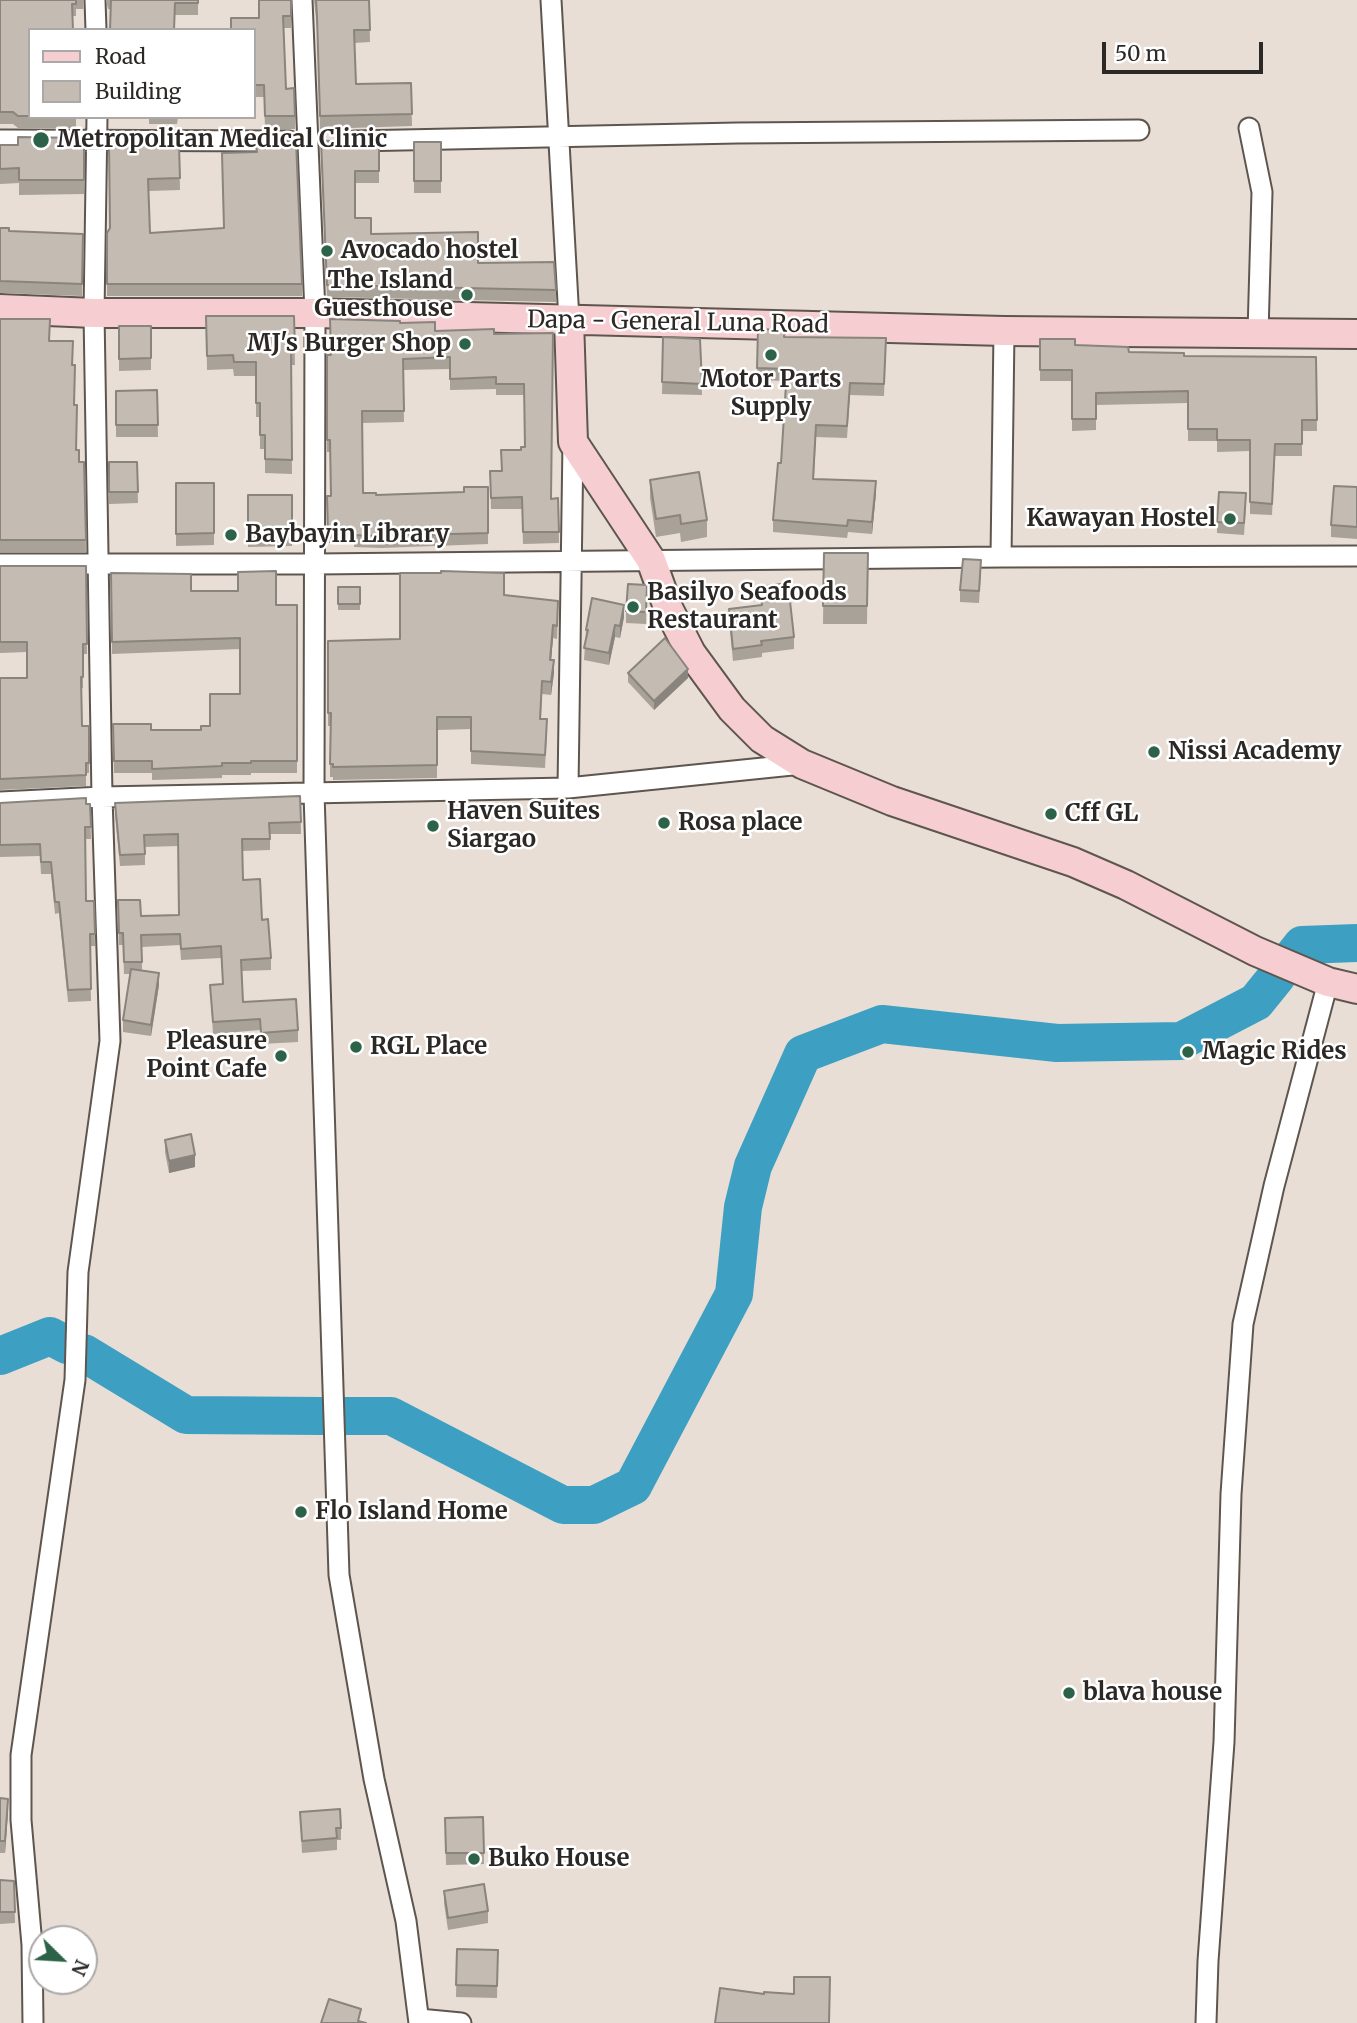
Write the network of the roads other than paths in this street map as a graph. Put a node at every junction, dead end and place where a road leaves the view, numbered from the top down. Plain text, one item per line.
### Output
1 (96, 0) edge
2 (302, 0) edge
3 (551, 0) edge
4 (96, 28) edge
5 (97, 119) edge
6 (1249, 128) dead end
7 (1139, 130) dead end
8 (560, 137) junction
9 (0, 140) edge
10 (97, 141) junction
11 (323, 141) junction
12 (0, 309) edge
13 (94, 313) junction
14 (315, 313) junction
15 (569, 320) junction
16 (1004, 331) junction
17 (1258, 333) junction
18 (1357, 334) edge
19 (573, 442) junction
20 (1357, 556) edge
21 (1001, 557) junction
22 (651, 560) junction
23 (572, 562) junction
24 (0, 564) edge
25 (316, 564) junction
26 (98, 565) junction
27 (802, 764) junction
28 (568, 788) junction
29 (314, 793) junction
30 (102, 797) junction
31 (0, 802) edge
32 (1328, 982) junction
33 (1357, 989) edge
34 (419, 2021) edge
35 (33, 2023) edge
36 (461, 2023) edge
37 (1206, 2023) edge

1 - 4 street
2 - 11 street
3 - 8 street
5 - 10 street
6 - 17 street
7 - 8 street
8 - 11 street
8 - 15 street
9 - 10 street
10 - 11 street
10 - 13 street
11 - 14 street
12 - 13 main road, Dapa - General Luna Road
13 - 14 main road, Dapa - General Luna Road
13 - 26 street
14 - 15 main road, Dapa - General Luna Road
14 - 25 street
15 - 16 main road, Dapa - General Luna Road
15 - 19 main road
16 - 17 main road, Dapa - General Luna Road
16 - 21 street
17 - 18 main road, Dapa - General Luna Road
19 - 22 main road
19 - 23 street
20 - 21 street
21 - 22 street
22 - 23 street
22 - 27 main road
23 - 25 street
23 - 28 street
24 - 26 street
25 - 26 street
25 - 29 street
26 - 30 street
27 - 28 street
27 - 32 main road
28 - 29 street
29 - 30 street
29 - 34 street
30 - 31 street
30 - 35 street
32 - 33 main road
32 - 37 street
34 - 36 street

